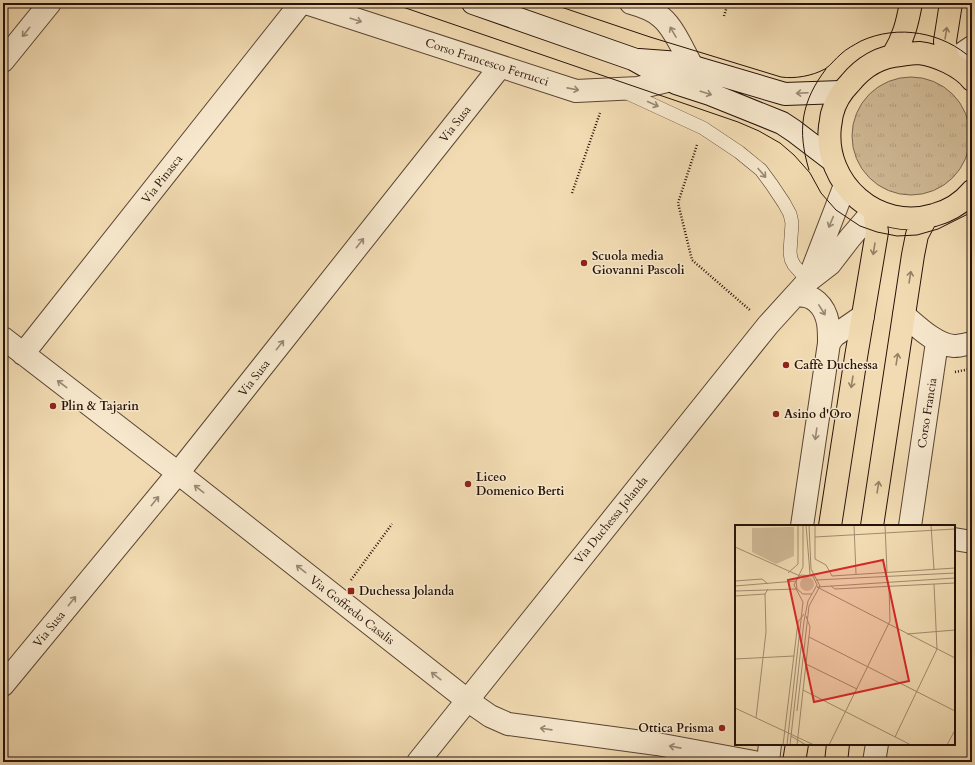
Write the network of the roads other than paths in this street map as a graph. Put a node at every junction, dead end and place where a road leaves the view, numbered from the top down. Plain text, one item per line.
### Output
1 (50, 3) edge
2 (301, 3) edge
3 (306, 3) edge
4 (474, 3) edge
5 (631, 3) edge
6 (911, 3) edge
7 (951, 3) edge
8 (972, 47) edge
9 (893, 55) junction
10 (633, 60) junction
11 (3, 62) edge
12 (950, 62) junction
13 (500, 66) junction
14 (692, 66) junction
15 (671, 80) junction
16 (972, 80) edge
17 (613, 89) junction
18 (841, 92) junction
19 (832, 160) junction
20 (845, 185) junction
21 (972, 191) edge
22 (874, 210) junction
23 (926, 218) junction
24 (801, 288) junction
25 (904, 315) junction
26 (863, 316) junction
27 (3, 338) edge
28 (937, 342) junction
29 (972, 342) edge
30 (829, 343) junction
31 (23, 354) junction
32 (178, 473) junction
33 (802, 525) edge
34 (830, 525) edge
35 (872, 525) edge
36 (910, 525) edge
37 (955, 539) edge
38 (972, 542) edge
39 (3, 685) edge
40 (467, 700) junction
41 (770, 745) edge
42 (797, 745) edge
43 (838, 745) edge
44 (877, 745) edge
45 (418, 762) edge
46 (754, 762) edge
47 (768, 762) edge
48 (794, 762) edge
49 (836, 762) edge
50 (874, 762) edge

1 -> 11 street
2 - 31 street, Via Pinasca
3 -> 13 street, Corso Francesco Ferrucci
4 - 10 street
14 -> 5 street
6 - 9 main road
12 -> 7 main road
8 - 12 street
9 - 12 main road
9 - 18 main road
10 - 14 street
10 - 15 street
12 - 16 main road
13 -> 17 street, Corso Francesco Ferrucci
32 -> 13 street, Via Susa
18 -> 14 street
15 - 17 street, Corso Francesco Ferrucci
15 -> 19 street
17 -> 24 lane
18 - 19 main road
19 - 20 main road
20 - 22 main road
20 -> 24 street, Via Duchessa Jolanda
21 - 23 main road
22 - 23 main road
22 - 24 street, Via Duchessa Jolanda
22 -> 26 main road
25 -> 23 main road
24 -> 30 street
24 - 40 street, Via Duchessa Jolanda
25 - 28 street
35 -> 25 main road
26 - 30 street
26 -> 34 main road
27 - 31 street, Via Goffredo Casalis
28 - 29 street
28 - 36 street, Corso Francia
30 -> 33 street
32 -> 31 street, Via Goffredo Casalis
39 -> 32 street, Via Susa
40 -> 32 street, Via Goffredo Casalis
37 - 38 street
40 - 45 street, Via Duchessa Jolanda
46 -> 40 street, Via Goffredo Casalis
41 - 47 street
42 - 48 main road
43 - 49 main road
44 - 50 street

